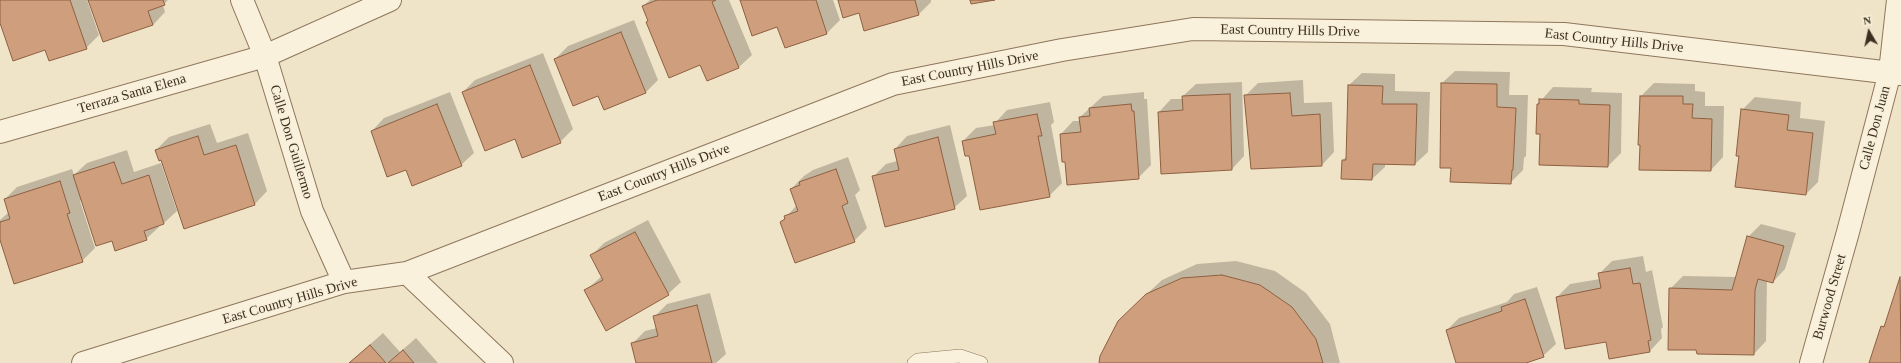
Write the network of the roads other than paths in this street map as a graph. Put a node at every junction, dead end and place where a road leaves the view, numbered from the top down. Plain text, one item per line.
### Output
1 (242, 0) edge
2 (390, 0) edge
3 (1898, 0) edge
4 (265, 56) junction
5 (1896, 73) edge
6 (0, 132) edge
7 (1848, 232) joint
8 (407, 273) junction
9 (344, 282) junction
10 (82, 363) edge
11 (502, 363) edge
12 (914, 363) edge
13 (981, 363) edge
14 (1811, 363) edge

1 - 4 street, Calle Don Guillermo
2 - 4 street, Terraza Santa Elena
3 - 5 street, Calle Don Juan
4 - 6 street, Terraza Santa Elena
4 - 9 street, Calle Don Guillermo
5 - 7 street, Calle Don Juan
5 - 8 street, East Country Hills Drive
7 - 14 street, Burwood Street
8 - 9 street, East Country Hills Drive
8 - 11 street
9 - 10 street, East Country Hills Drive
12 - 13 lane

